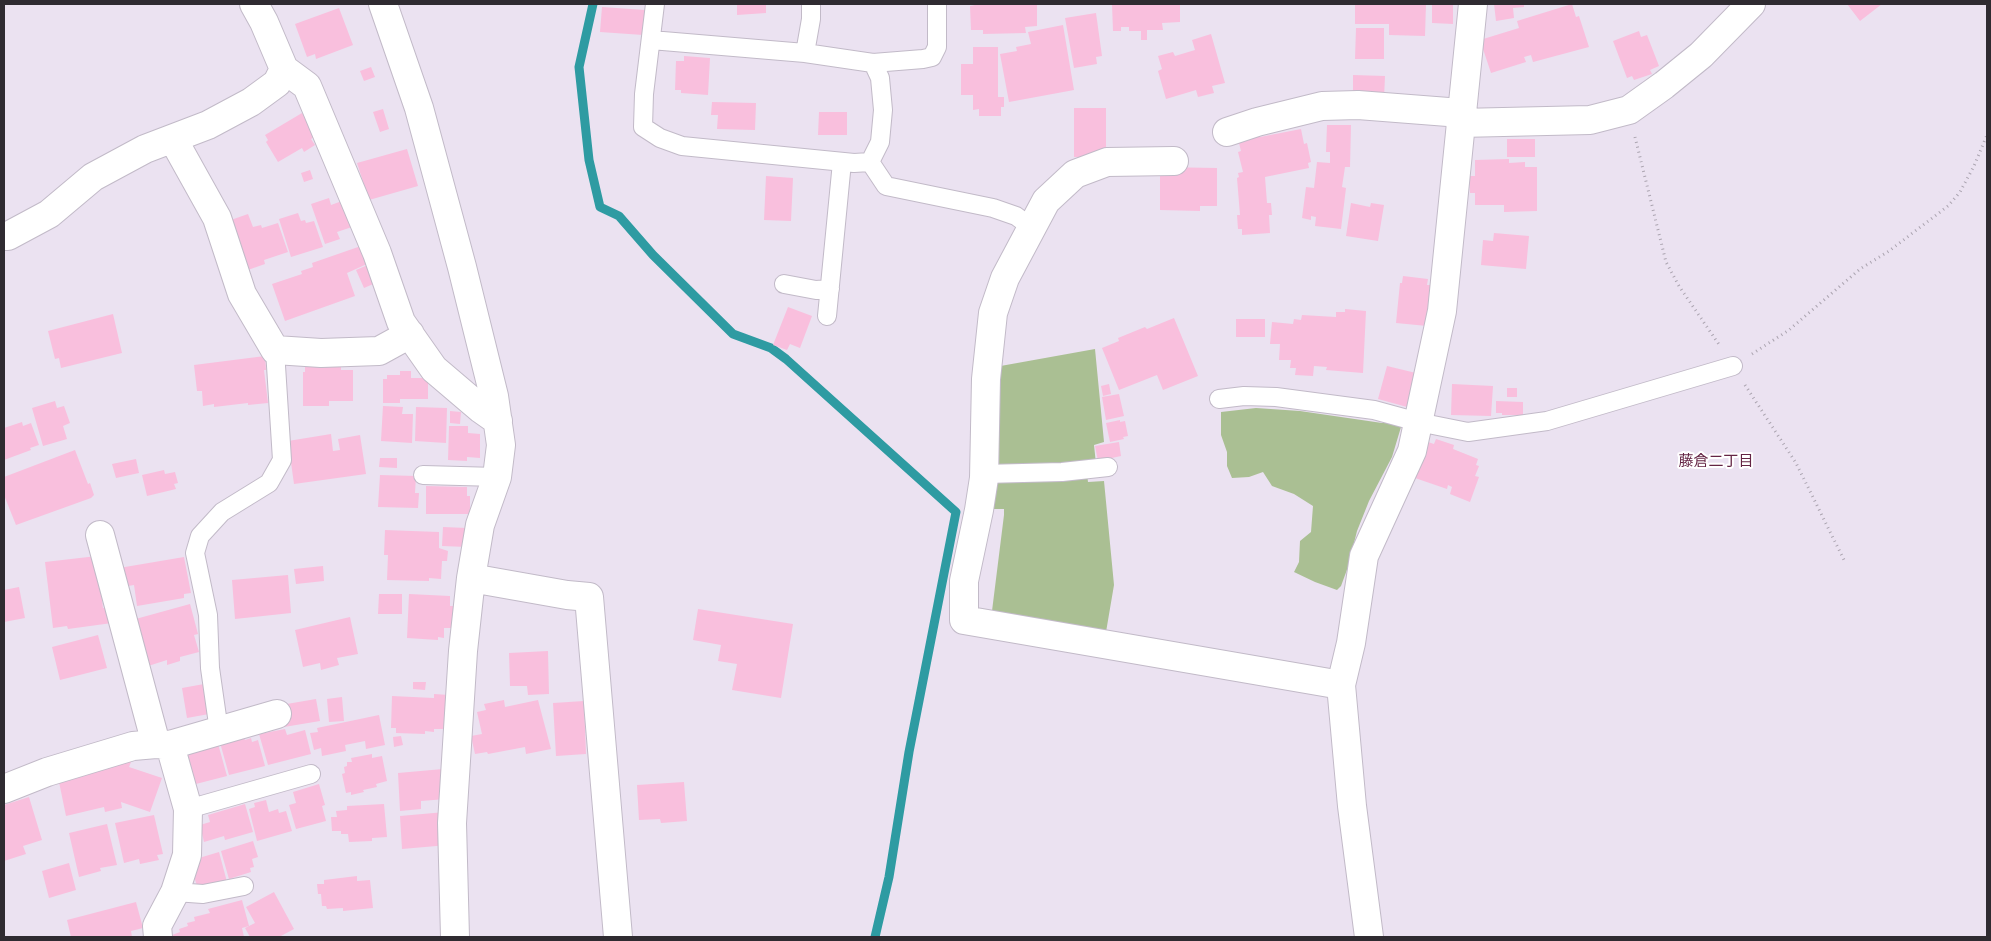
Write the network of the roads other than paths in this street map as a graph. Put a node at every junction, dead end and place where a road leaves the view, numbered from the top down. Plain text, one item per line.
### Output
1 (254, 4) edge
2 (383, 4) edge
3 (655, 4) edge
4 (811, 4) edge
5 (937, 4) edge
6 (1473, 4) edge
7 (1750, 4) edge
8 (651, 40) junction
9 (805, 54) junction
10 (873, 63) junction
11 (284, 69) junction
12 (1461, 118) junction
13 (1227, 132) dead end
14 (173, 139) junction
15 (1174, 161) dead end
16 (842, 162) junction
17 (870, 162) junction
18 (1031, 227) junction
19 (4, 236) edge
20 (784, 284) dead end
21 (830, 289) junction
22 (827, 316) dead end
23 (410, 334) junction
24 (275, 350) junction
25 (1733, 366) road end
26 (1219, 398) dead end
27 (498, 421) junction
28 (1418, 422) junction
29 (1108, 467) dead end
30 (984, 474) junction
31 (423, 475) dead end
32 (496, 477) junction
33 (100, 535) dead end
34 (471, 578) junction
35 (1341, 685) junction
36 (277, 714) dead end
37 (219, 731) junction
38 (163, 744) junction
39 (311, 774) dead end
40 (4, 788) edge
41 (188, 809) junction
42 (244, 886) dead end
43 (175, 892) junction
44 (158, 937) edge
45 (455, 937) edge
46 (618, 937) edge
47 (1370, 937) edge

1 - 11 street
2 - 27 street
3 - 8 lane
4 - 9 lane
5 - 10 lane
6 - 12 street
7 - 12 street
8 - 9 lane
8 - 16 lane
9 - 10 lane
10 - 17 lane
11 - 14 street
11 - 23 street
12 - 13 street
12 - 28 street
14 - 19 street
14 - 24 street
15 - 18 street
16 - 17 lane
16 - 21 lane
17 - 18 lane
18 - 30 street
20 - 21 lane
21 - 22 lane
23 - 24 street
23 - 27 street
24 - 37 lane
25 - 28 lane
26 - 28 lane
27 - 32 street
28 - 35 street
29 - 30 lane
30 - 35 street
31 - 32 lane
32 - 34 street
33 - 38 street
34 - 45 street
34 - 46 street
35 - 47 street
36 - 37 street
37 - 38 street
38 - 40 street
38 - 41 street
39 - 41 lane
41 - 43 street
42 - 43 lane
43 - 44 street

